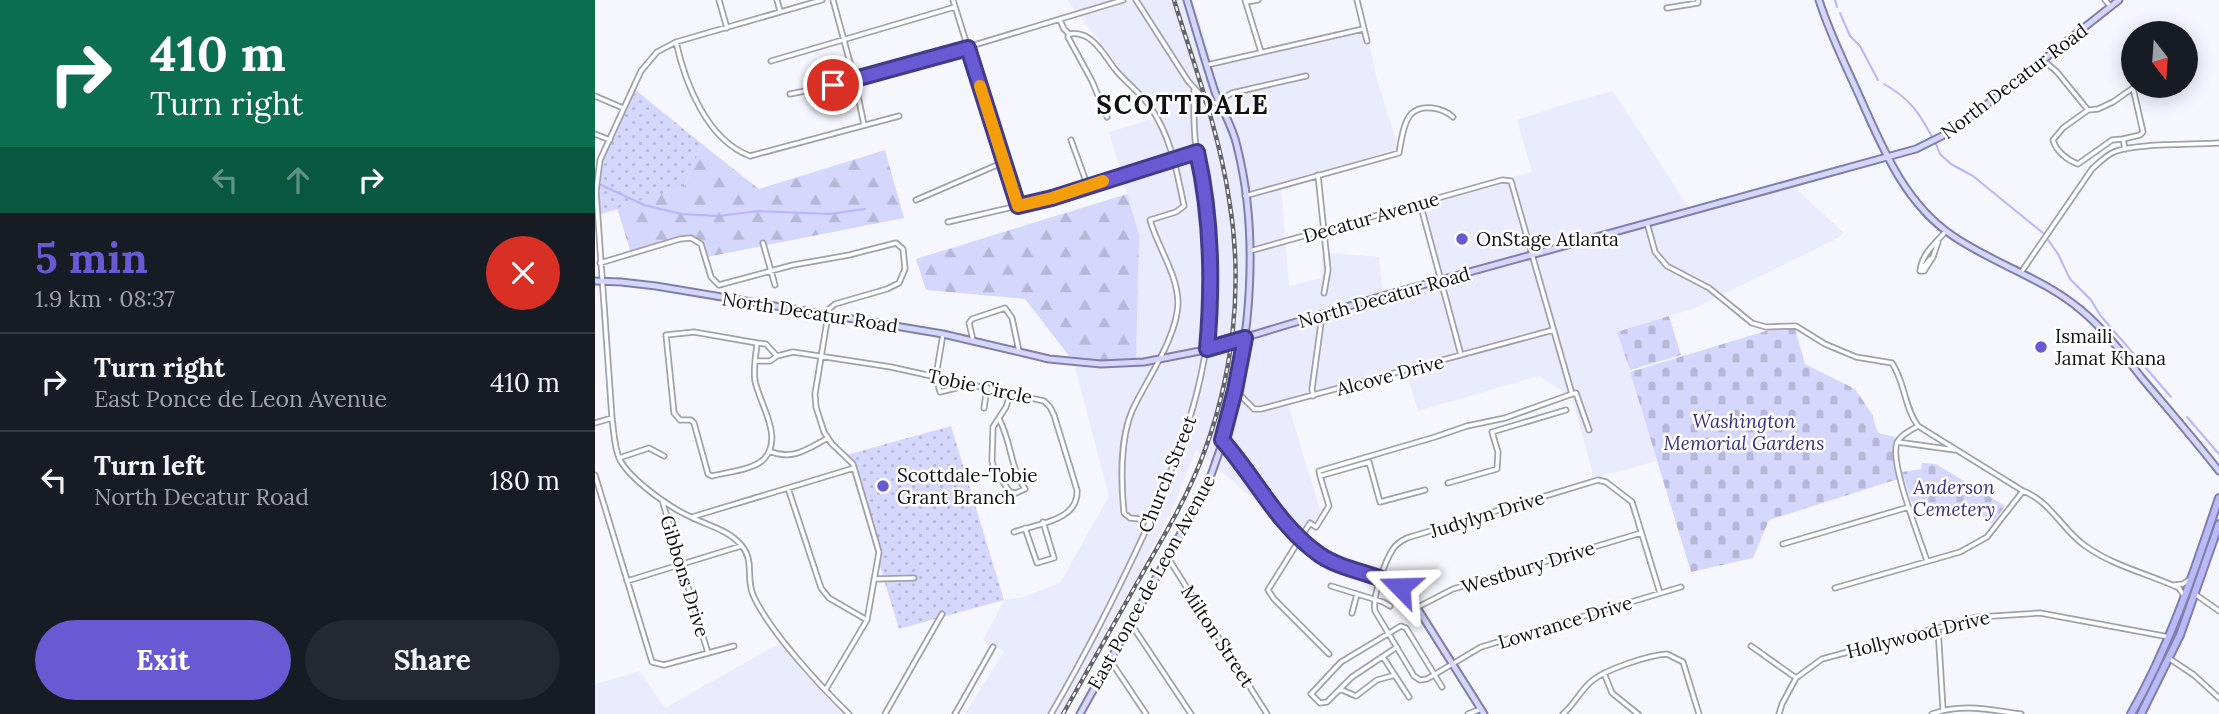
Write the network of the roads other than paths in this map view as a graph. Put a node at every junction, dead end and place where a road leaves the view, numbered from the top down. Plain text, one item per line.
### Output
1 (719, 0) edge
2 (777, 0) edge
3 (822, 0) edge
4 (833, 0) edge
5 (953, 0) edge
6 (1123, 0) edge
7 (1136, 0) edge
8 (1187, 0) edge
9 (1258, 0) edge
10 (1357, 0) edge
11 (1697, 0) edge
12 (1819, 0) edge
13 (2105, 0) edge
14 (2119, 0) edge
15 (1245, 1) edge
16 (955, 7) junction
17 (2111, 7) junction
18 (1667, 8) dead end
19 (780, 12) junction
20 (1061, 20) junction
21 (727, 28) junction
22 (1363, 29) junction
23 (1069, 34) junction
24 (842, 41) junction
25 (1367, 41) dead end
26 (676, 42) junction
27 (968, 48) junction
28 (1261, 52) junction
29 (2043, 60) junction
30 (771, 61) dead end
31 (1207, 65) junction
32 (1306, 76) dead end
33 (855, 81) junction
34 (1194, 89) junction
35 (790, 94) dead end
36 (595, 96) edge
37 (1219, 101) junction
38 (623, 108) junction
39 (2088, 110) junction
40 (899, 116) dead end
41 (1107, 117) dead end
42 (1453, 117) dead end
43 (864, 125) junction
44 (595, 134) edge
45 (2123, 139) junction
46 (610, 140) junction
47 (1071, 140) dead end
48 (2219, 143) edge
49 (2125, 149) junction
50 (1197, 152) junction
51 (1887, 157) junction
52 (1175, 159) junction
53 (1004, 162) junction
54 (1318, 175) junction
55 (1087, 185) junction
56 (595, 191) edge
57 (1245, 196) junction
58 (916, 200) dead end
59 (1420, 203) junction
60 (1018, 206) junction
61 (948, 222) dead end
62 (1647, 223) junction
63 (1325, 230) junction
64 (1947, 231) junction
65 (1938, 241) junction
66 (763, 243) dead end
67 (1250, 251) junction
68 (1533, 254) junction
69 (600, 263) junction
70 (771, 271) junction
71 (2022, 271) junction
72 (1441, 279) junction
73 (598, 281) edge
74 (775, 285) dead end
75 (1324, 293) dead end
76 (827, 315) junction
77 (1321, 323) dead end
78 (1553, 330) junction
79 (943, 334) junction
80 (1245, 338) junction
81 (973, 341) junction
82 (757, 343) junction
83 (1207, 349) junction
84 (1019, 353) junction
85 (821, 355) junction
86 (1461, 355) junction
87 (777, 356) junction
88 (755, 361) junction
89 (1157, 361) junction
90 (936, 376) junction
91 (962, 382) junction
92 (987, 387) junction
93 (1235, 390) junction
94 (1011, 392) junction
95 (1572, 394) junction
96 (1313, 396) junction
97 (984, 408) dead end
98 (1566, 410) dead end
99 (613, 418) junction
100 (999, 419) junction
101 (1487, 422) junction
102 (595, 423) edge
103 (1919, 426) junction
104 (1589, 430) dead end
105 (1492, 432) junction
106 (828, 438) junction
107 (1222, 440) junction
108 (1897, 442) junction
109 (1957, 450) junction
110 (769, 451) junction
111 (664, 456) dead end
112 (619, 458) junction
113 (1368, 460) junction
114 (854, 468) junction
115 (2219, 471) edge
116 (595, 475) edge
117 (1448, 483) dead end
118 (788, 488) junction
119 (1425, 490) dead end
120 (2023, 491) junction
121 (661, 498) junction
122 (2219, 498) edge
123 (1909, 507) junction
124 (690, 517) junction
125 (1150, 520) junction
126 (1043, 522) junction
127 (2219, 524) edge
128 (1025, 528) junction
129 (1014, 532) dead end
130 (1641, 533) junction
131 (1300, 539) junction
132 (1783, 544) dead end
133 (741, 546) junction
134 (1168, 558) junction
135 (1927, 562) junction
136 (681, 564) junction
137 (2193, 575) junction
138 (913, 578) dead end
139 (1381, 578) junction
140 (874, 579) junction
141 (627, 581) junction
142 (2172, 585) junction
143 (1331, 586) dead end
144 (1681, 587) dead end
145 (1835, 588) dead end
146 (1660, 593) junction
147 (1357, 594) junction
148 (2195, 594) junction
149 (1374, 599) junction
150 (2184, 602) junction
151 (1390, 606) dead end
152 (1418, 607) junction
153 (2219, 611) edge
154 (1352, 613) dead end
155 (942, 614) dead end
156 (867, 620) junction
157 (1131, 624) junction
158 (1938, 628) junction
159 (1388, 632) junction
160 (2169, 637) junction
161 (734, 646) dead end
162 (1751, 646) dead end
163 (993, 647) dead end
164 (1397, 648) junction
165 (708, 653) junction
166 (1329, 654) dead end
167 (1383, 657) junction
168 (2170, 659) junction
169 (1110, 660) junction
170 (1452, 663) junction
171 (1604, 673) junction
172 (1435, 674) junction
173 (1395, 675) junction
174 (1796, 678) junction
175 (1443, 687) dead end
176 (1340, 689) junction
177 (826, 690) junction
178 (1409, 697) dead end
179 (2219, 698) edge
180 (1943, 709) junction
181 (1483, 712) edge
182 (849, 714) edge
183 (885, 714) edge
184 (955, 714) edge
185 (1051, 714) edge
186 (1080, 714) edge
187 (1146, 714) edge
188 (1191, 714) edge
189 (1267, 714) edge
190 (1468, 714) edge
191 (1563, 714) edge
192 (1639, 714) edge
193 (1699, 714) edge
194 (1779, 714) edge
195 (1932, 714) edge
196 (2021, 714) edge
197 (2131, 714) edge
198 (2141, 714) edge

1 - 21 street
2 - 19 street
3 - 19 street
4 - 24 street
5 - 16 street
6 - 20 street
7 - 34 street
8 - 31 main road, East Ponce de Leon Avenue
9 - 15 street
10 - 22 street
11 - 18 street
12 - 51 main road
13 - 17 street
14 - 17 main road, North Decatur Road
15 - 28 street
16 - 24 street
16 - 27 street
17 - 29 main road, North Decatur Road
19 - 21 street
20 - 23 street
20 - 27 street
21 - 26 street
22 - 25 street
22 - 28 street
23 - 41 street
23 - 52 street
24 - 30 street
24 - 33 street
26 - 38 street
26 - 43 street
27 - 33 street
27 - 53 street
28 - 31 street
29 - 39 street
29 - 51 main road, North Decatur Road
31 - 37 main road, East Ponce de Leon Avenue
32 - 37 street
33 - 35 street
33 - 43 street
34 - 37 street
34 - 50 street, Church Street
36 - 38 street
37 - 57 main road, East Ponce de Leon Avenue
38 - 46 street
39 - 45 street
39 - 45 street
40 - 43 street
42 - 54 street
44 - 46 street
45 - 49 street
46 - 56 street
47 - 55 street
48 - 49 street
49 - 71 street
50 - 52 street
50 - 83 street, Church Street
51 - 62 main road, North Decatur Road
51 - 64 main road
52 - 55 street
52 - 89 street
53 - 58 street
53 - 60 street
54 - 57 street
54 - 63 street
55 - 60 street
56 - 69 street
57 - 67 main road, East Ponce de Leon Avenue
59 - 63 street, Decatur Avenue
59 - 68 street, Decatur Avenue
59 - 72 street
60 - 61 street
62 - 68 main road, North Decatur Road
62 - 103 street
63 - 67 street, Decatur Avenue
63 - 75 street
64 - 65 street
64 - 71 main road
65 - 65 street
66 - 70 street
67 - 80 main road, East Ponce de Leon Avenue
68 - 72 main road, North Decatur Road
68 - 78 street
69 - 70 street
69 - 73 street
70 - 74 street
70 - 76 street
71 - 115 main road
72 - 80 main road, North Decatur Road
72 - 86 street
73 - 76 main road, North Decatur Road
73 - 99 street
76 - 79 main road, North Decatur Road
76 - 85 street
77 - 96 street
78 - 86 street, Alcove Drive
78 - 95 street
79 - 81 main road, North Decatur Road
79 - 90 street
80 - 83 main road, North Decatur Road
80 - 93 main road, East Ponce de Leon Avenue
81 - 84 main road, North Decatur Road
81 - 84 street
82 - 87 street
82 - 88 street
82 - 110 street
83 - 89 main road, North Decatur Road
83 - 125 street, Church Street
84 - 89 main road, North Decatur Road
85 - 87 street, Tobie Circle
85 - 90 street, Tobie Circle
85 - 106 street
86 - 96 street, Alcove Drive
87 - 88 street, Tobie Circle
88 - 110 street
89 - 125 street
90 - 91 street, Tobie Circle
90 - 91 street
91 - 92 street, Tobie Circle
92 - 94 street, Tobie Circle
92 - 97 street
93 - 96 street, Alcove Drive
93 - 107 main road, East Ponce de Leon Avenue
94 - 100 street
94 - 126 street, Tobie Circle
95 - 101 street
95 - 104 street
98 - 105 street
99 - 102 street
99 - 112 street
100 - 100 street
101 - 105 street
101 - 113 street
103 - 108 street
103 - 109 street
105 - 117 street
106 - 110 street
106 - 114 street
107 - 131 main road
107 - 134 main road, East Ponce de Leon Avenue
108 - 109 street
108 - 123 street
109 - 120 street
111 - 112 street
112 - 121 street
113 - 119 street
113 - 131 street
114 - 118 street
114 - 140 street
116 - 141 street
118 - 124 street
118 - 156 street
120 - 135 street
120 - 142 street
121 - 124 street
121 - 136 street, Gibbons Drive
122 - 137 highway
123 - 132 street
123 - 135 street
124 - 133 street
125 - 185 street, Church Street
126 - 128 street, Tobie Circle
126 - 128 street
127 - 148 highway
128 - 129 street, Tobie Circle
130 - 139 street, Judylyn Drive
130 - 146 street
130 - 152 street, Westbury Drive
131 - 139 main road
131 - 166 street
133 - 136 street
133 - 177 street
134 - 157 main road, East Ponce de Leon Avenue
134 - 189 street, Milton Street
135 - 145 street
136 - 141 street
136 - 165 street, Gibbons Drive
137 - 142 street
137 - 150 highway
138 - 140 street
139 - 149 street, Judylyn Drive
139 - 152 main road
140 - 156 street
141 - 165 street
142 - 150 street
143 - 147 street
144 - 146 street, Lowrance Drive
146 - 170 street, Lowrance Drive
147 - 149 street
147 - 154 street
148 - 153 street
148 - 168 highway
149 - 151 street
149 - 159 street
150 - 160 highway
152 - 170 main road
155 - 183 street
156 - 177 street
157 - 169 main road, East Ponce de Leon Avenue
157 - 188 street
158 - 160 street, Hollywood Drive
158 - 174 street, Hollywood Drive
158 - 180 street
159 - 164 street
159 - 172 street
159 - 176 street
160 - 197 highway
161 - 165 street
162 - 174 street
163 - 184 street
164 - 167 street
164 - 172 street
167 - 173 street
167 - 176 street
168 - 179 street
168 - 198 highway
169 - 186 main road, East Ponce de Leon Avenue
169 - 187 street
170 - 172 street, Lowrance Drive
170 - 181 main road
171 - 191 street
171 - 192 street
171 - 193 street
172 - 175 street
173 - 176 street
173 - 178 street
174 - 194 street, Hollywood Drive
177 - 182 street
180 - 195 street
180 - 196 street
181 - 190 street

